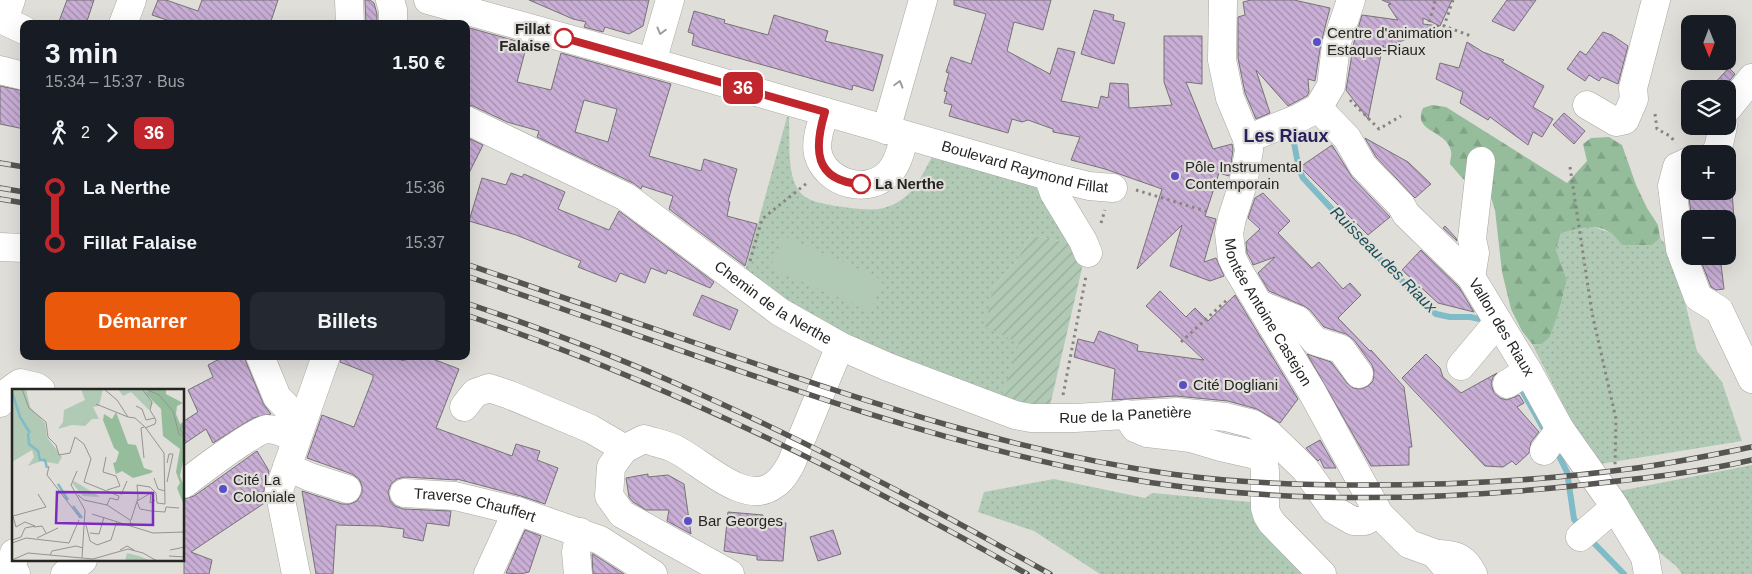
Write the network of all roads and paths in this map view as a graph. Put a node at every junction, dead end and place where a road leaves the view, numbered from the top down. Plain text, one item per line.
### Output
1 (11, 0) edge
2 (132, 0) edge
3 (349, 0) edge
4 (390, 0) edge
5 (670, 0) edge
6 (923, 0) edge
7 (1222, 0) edge
8 (1434, 0) edge
9 (1453, 0) edge
10 (1656, 0) edge
11 (435, 1) edge
12 (1362, 2) edge
13 (124, 20) edge
14 (350, 20) edge
15 (393, 20) edge
16 (1429, 22) dead end
17 (20, 28) edge
18 (1471, 36) dead end
19 (652, 62) junction
20 (0, 70) edge
21 (20, 75) edge
22 (1752, 78) edge
23 (1347, 97) dead end
24 (1736, 98) edge
25 (1587, 105) dead end
26 (1656, 107) dead end
27 (825, 112) junction
28 (1401, 116) dead end
29 (1299, 117) junction
30 (470, 122) edge
31 (895, 133) junction
32 (1247, 139) junction
33 (1681, 149) edge
34 (1681, 160) edge
35 (1480, 162) dead end
36 (1570, 167) dead end
37 (1048, 176) junction
38 (1113, 188) joint
39 (799, 190) dead end
40 (1232, 218) junction
41 (0, 246) edge
42 (20, 248) edge
43 (1088, 253) joint
44 (749, 263) dead end
45 (1471, 277) junction
46 (1229, 298) dead end
47 (1259, 304) junction
48 (1491, 330) junction
49 (1181, 342) dead end
50 (840, 346) junction
51 (262, 360) edge
52 (325, 360) edge
53 (1461, 366) dead end
54 (1360, 374) dead end
55 (1752, 379) edge
56 (40, 389) edge
57 (0, 403) edge
58 (464, 407) dead end
59 (1126, 414) junction
60 (1058, 418) junction
61 (299, 431) junction
62 (625, 448) junction
63 (287, 467) junction
64 (185, 483) edge
65 (348, 489) dead end
66 (404, 493) dead end
67 (1613, 504) junction
68 (517, 511) junction
69 (1379, 514) junction
70 (1588, 531) dead end
71 (580, 532) junction
72 (1434, 553) junction
73 (13, 562) edge
74 (80, 562) edge
75 (16, 574) edge
76 (65, 574) edge
77 (296, 574) edge
78 (488, 574) edge
79 (578, 574) edge
80 (653, 574) edge
81 (730, 574) edge
82 (1322, 574) edge
83 (1452, 574) edge
84 (1473, 574) edge
85 (1648, 574) edge

1 - 17 street
2 - 13 street
3 - 14 street
4 - 15 street
5 -> 19 street
31 -> 6 street
7 - 32 street, Montée Antoine Castejon
8 - 16 path
9 - 18 path
10 - 25 street
11 - 19 street, Boulevard Raymond Fillat
12 - 29 street
19 - 27 street, Boulevard Raymond Fillat
20 - 21 street
22 - 24 street
23 - 28 path
26 - 33 path
27 - 31 street, Boulevard Raymond Fillat
27 - 31 street
29 - 32 street
29 - 45 street, Vallon des Riaux
30 - 50 street, Chemin de la Nerthe
31 - 37 street, Boulevard Raymond Fillat
32 - 40 street, Montée Antoine Castejon
34 - 55 street
35 - 45 street
36 - 67 path
37 - 38 street, Boulevard Raymond Fillat
37 - 43 street
38 - 40 path, Boulevard Raymond Fillat
39 - 44 path
40 - 47 street, Montée Antoine Castejon
41 - 42 street
43 - 60 path
45 - 48 street, Vallon des Riaux
46 - 49 path
47 - 54 street
47 - 69 street, Montée Antoine Castejon
48 - 53 street
48 - 67 street, Vallon des Riaux
50 - 60 street, Rue de la Panetière
50 - 62 street, Chemin de la Nerthe
51 - 61 street
52 - 61 street
56 - 57 street
58 - 62 street
59 - 60 street, Rue de la Panetière
59 - 69 street, Rue de la Panetière
59 - 82 street
61 - 63 street
61 - 64 street
62 - 81 street
63 - 65 street
63 - 77 street
66 - 68 street, Traverse Chauffert
67 - 70 street
67 - 85 street, Vallon des Riaux
68 - 71 street, Traverse Chauffert
68 - 78 street
69 - 72 street, Montée Antoine Castejon
71 - 79 street
71 - 80 street, Traverse Chauffert
72 - 83 street, Montée Antoine Castejon
72 - 84 street
73 - 75 street
74 - 76 street

